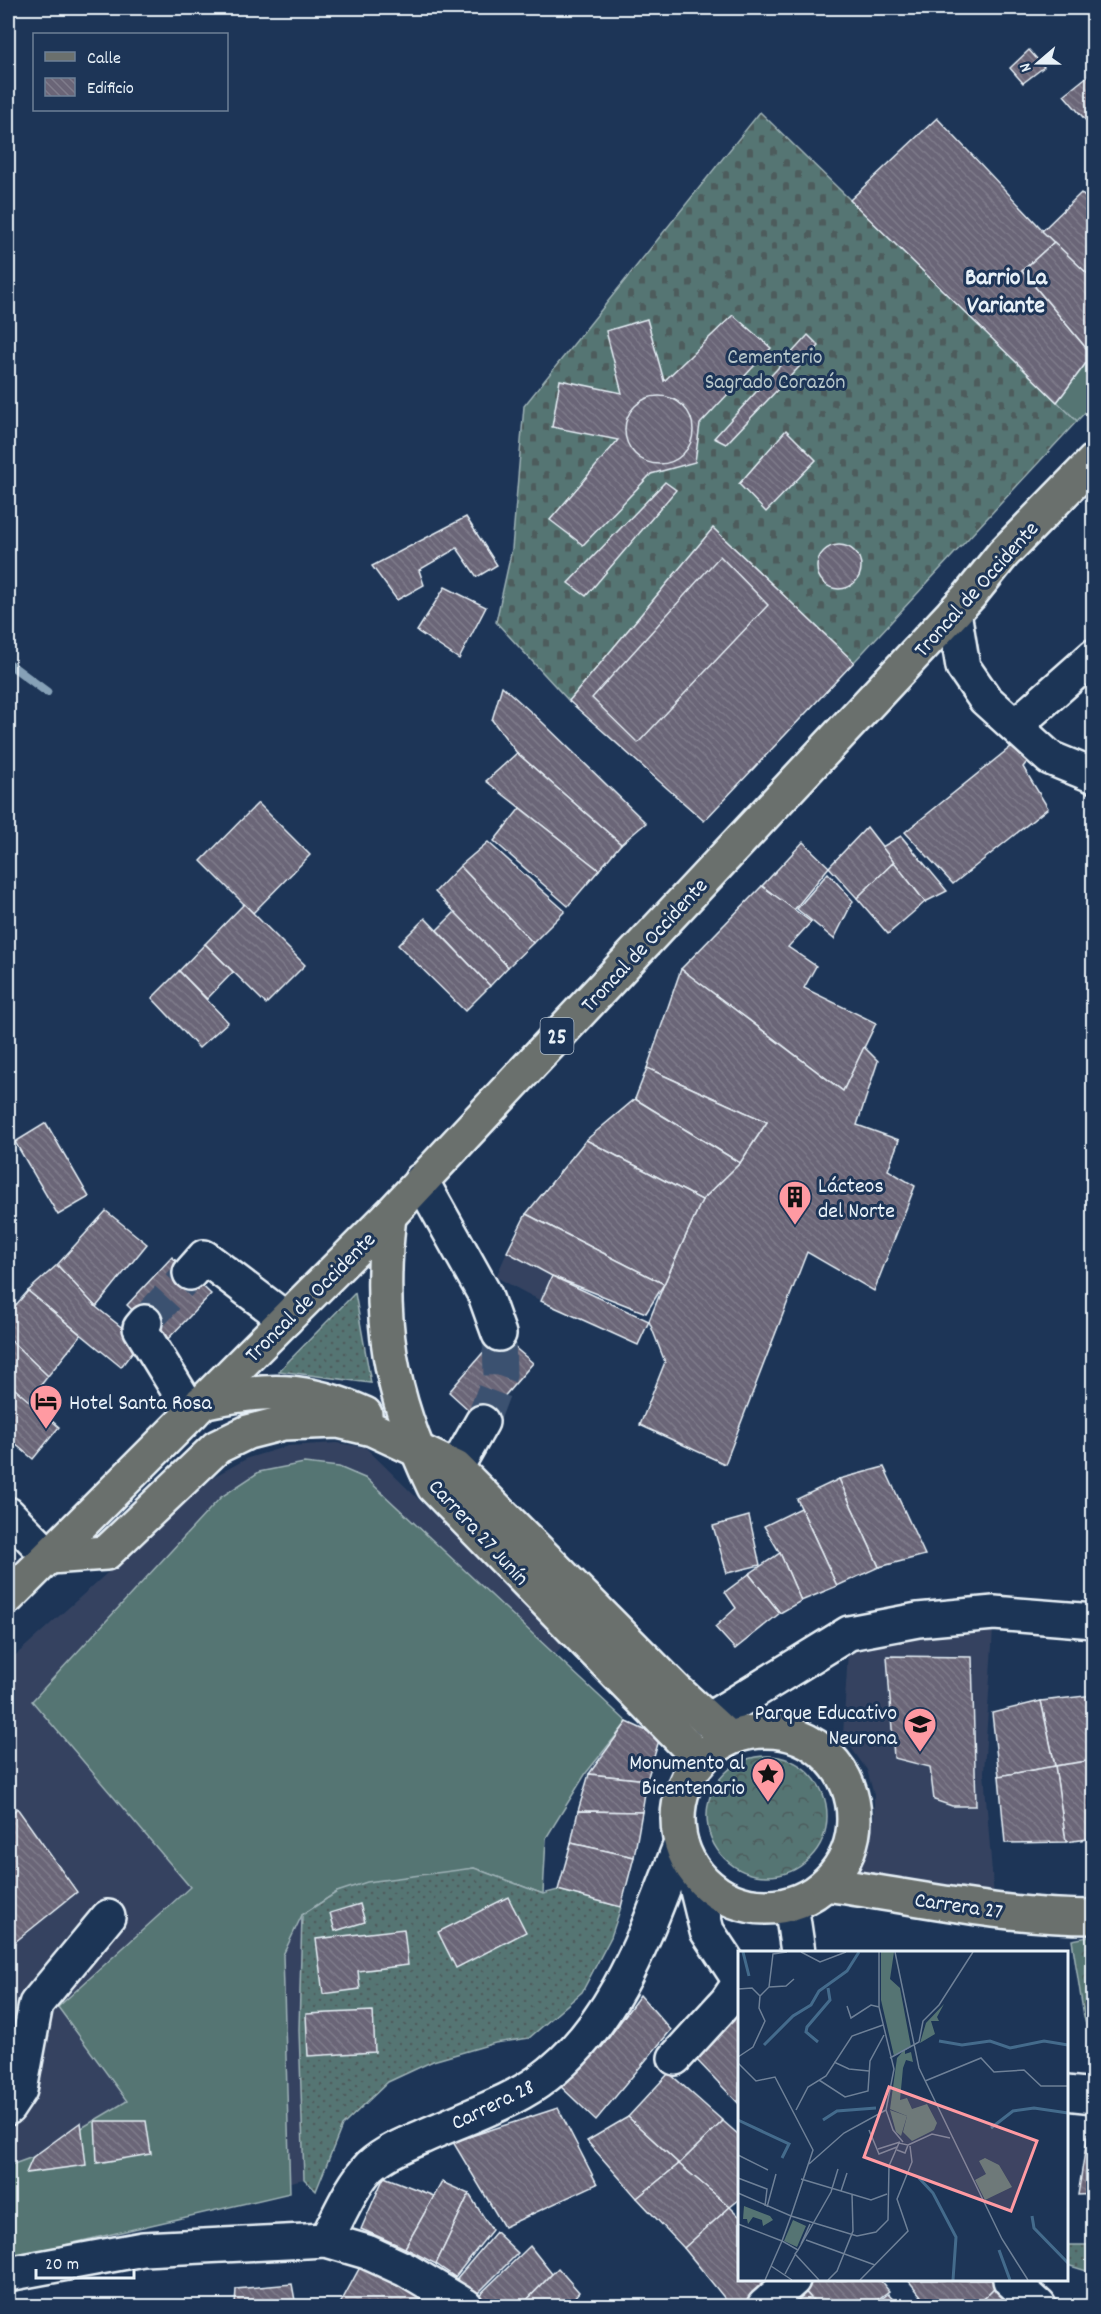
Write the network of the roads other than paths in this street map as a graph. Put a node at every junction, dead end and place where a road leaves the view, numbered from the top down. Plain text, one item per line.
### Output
1 (1094, 461) edge
2 (954, 612) junction
3 (1094, 656) edge
4 (1015, 726) junction
5 (1094, 776) edge
6 (422, 1180) junction
7 (388, 1216) junction
8 (190, 1273) tunnel mouth
9 (286, 1319) junction
10 (145, 1322) dead end
11 (499, 1334) tunnel mouth
12 (197, 1408) junction
13 (482, 1422) tunnel mouth
14 (416, 1449) junction
15 (456, 1468) junction
16 (8, 1514) edge
17 (50, 1557) junction
18 (8, 1597) edge
19 (1094, 1621) edge
20 (718, 1729) junction
21 (700, 1759) junction
22 (686, 1854) junction
23 (826, 1884) junction
24 (791, 1904) junction
25 (108, 1917) dead end
26 (1094, 1917) edge
27 (798, 1951) edge
28 (738, 1978) edge
29 (738, 1984) edge
30 (675, 2058) dead end
31 (1068, 2093) edge
32 (1094, 2096) edge
33 (8, 2108) edge
34 (326, 2240) junction
35 (8, 2274) edge
36 (793, 2281) edge
37 (1011, 2281) edge
38 (466, 2307) edge
39 (764, 2307) edge
40 (1039, 2307) edge

1 - 2 main road, Troncal de Occidente / 25
2 - 4 street
2 - 6 main road, Troncal de Occidente / 25
3 - 4 street
4 - 5 street
6 - 7 main road, Troncal de Occidente / 25
6 - 11 street
7 - 9 main road, Troncal de Occidente / 25
7 - 14 main road
8 - 9 street
9 - 12 main road, Troncal de Occidente / 25
10 - 12 street
12 - 14 main road
12 - 17 main road, Troncal de Occidente / 25
13 - 15 street
14 - 15 main road, Carrera 27 Junín
14 - 17 main road
14 - 21 main road, Carrera 27 Junín
15 - 20 main road, Carrera 27 Junín
16 - 17 street
17 - 18 main road, Troncal de Occidente / 25
19 - 20 street
20 - 21 main road
20 - 23 main road
21 - 22 main road
22 - 24 main road
22 - 28 street
22 - 34 street, Carrera 28
23 - 24 main road
23 - 26 main road, Carrera 27
24 - 27 street
25 - 33 street
29 - 30 street
31 - 32 street
34 - 35 street
34 - 38 street
36 - 39 street
37 - 40 street

